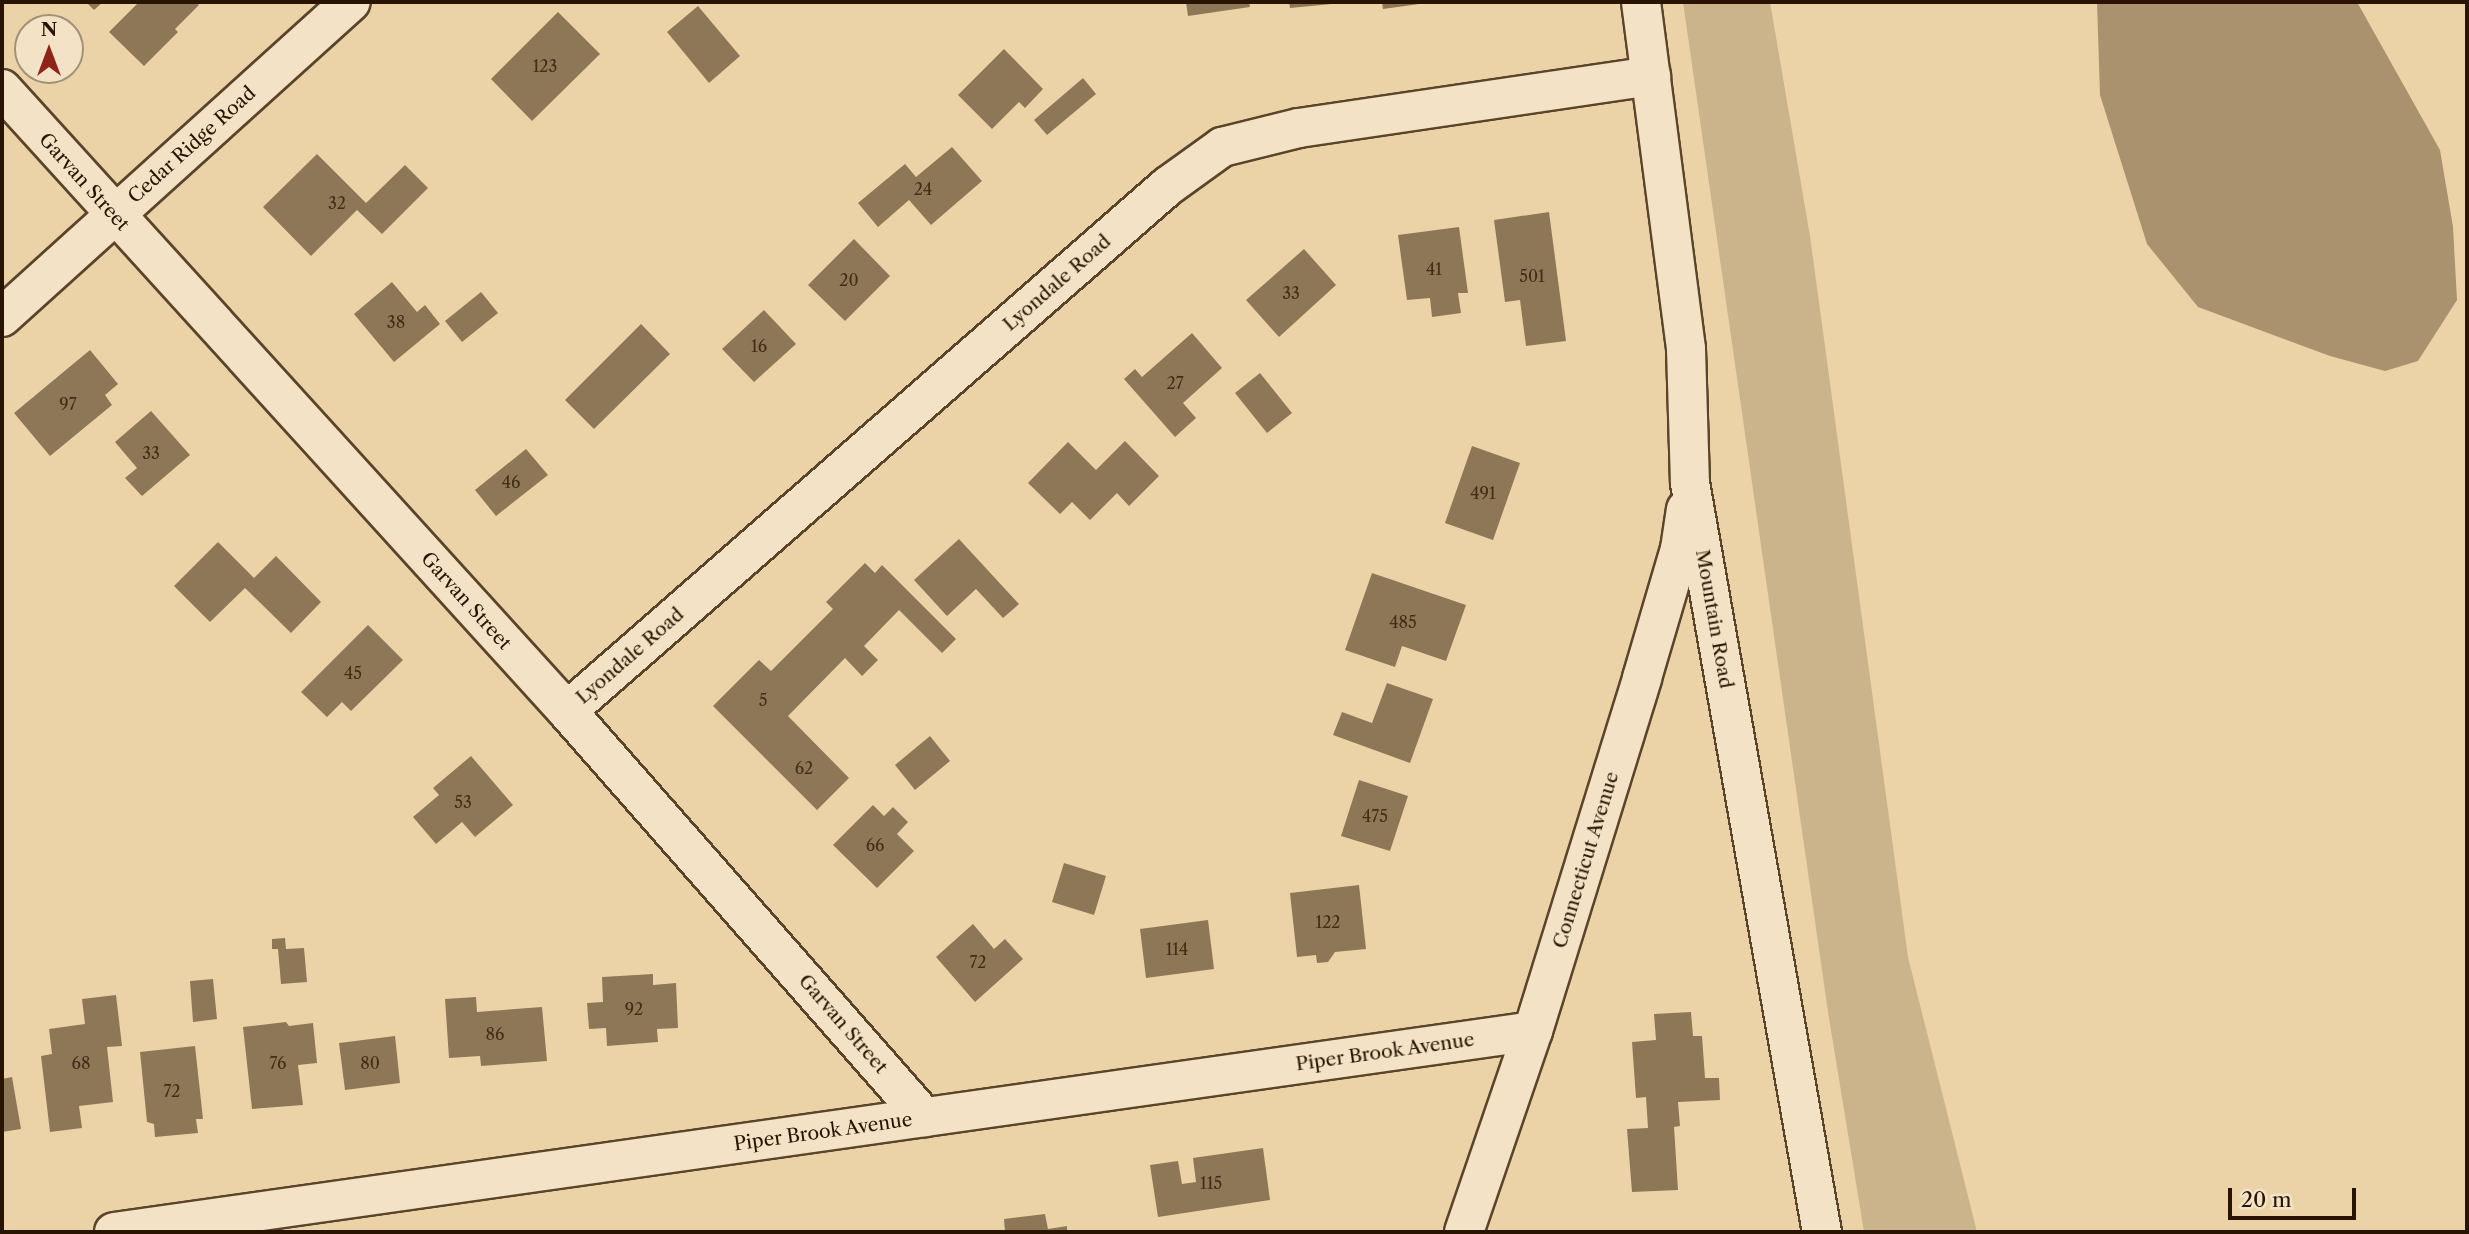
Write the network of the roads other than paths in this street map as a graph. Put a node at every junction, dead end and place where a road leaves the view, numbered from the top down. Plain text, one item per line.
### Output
1 (351, 2) edge
2 (1641, 2) edge
3 (1651, 76) junction
4 (2, 89) edge
5 (114, 216) junction
6 (2, 317) edge
7 (1690, 483) junction
8 (567, 711) junction
9 (1533, 1031) junction
10 (924, 1117) junction
11 (114, 1232) edge
12 (1464, 1232) edge
13 (1822, 1232) edge

1 - 5 street, Cedar Ridge Road
2 - 3 street, Mountain Road
3 - 7 street, Mountain Road
3 - 8 street, Lyondale Road
4 - 5 street, Garvan Street
5 - 6 street, Cedar Ridge Road
5 - 8 street, Garvan Street
7 - 9 street, Connecticut Avenue
7 - 13 street, Mountain Road
8 - 10 street, Garvan Street
9 - 10 street, Piper Brook Avenue
9 - 12 street, Connecticut Avenue
10 - 11 street, Piper Brook Avenue

